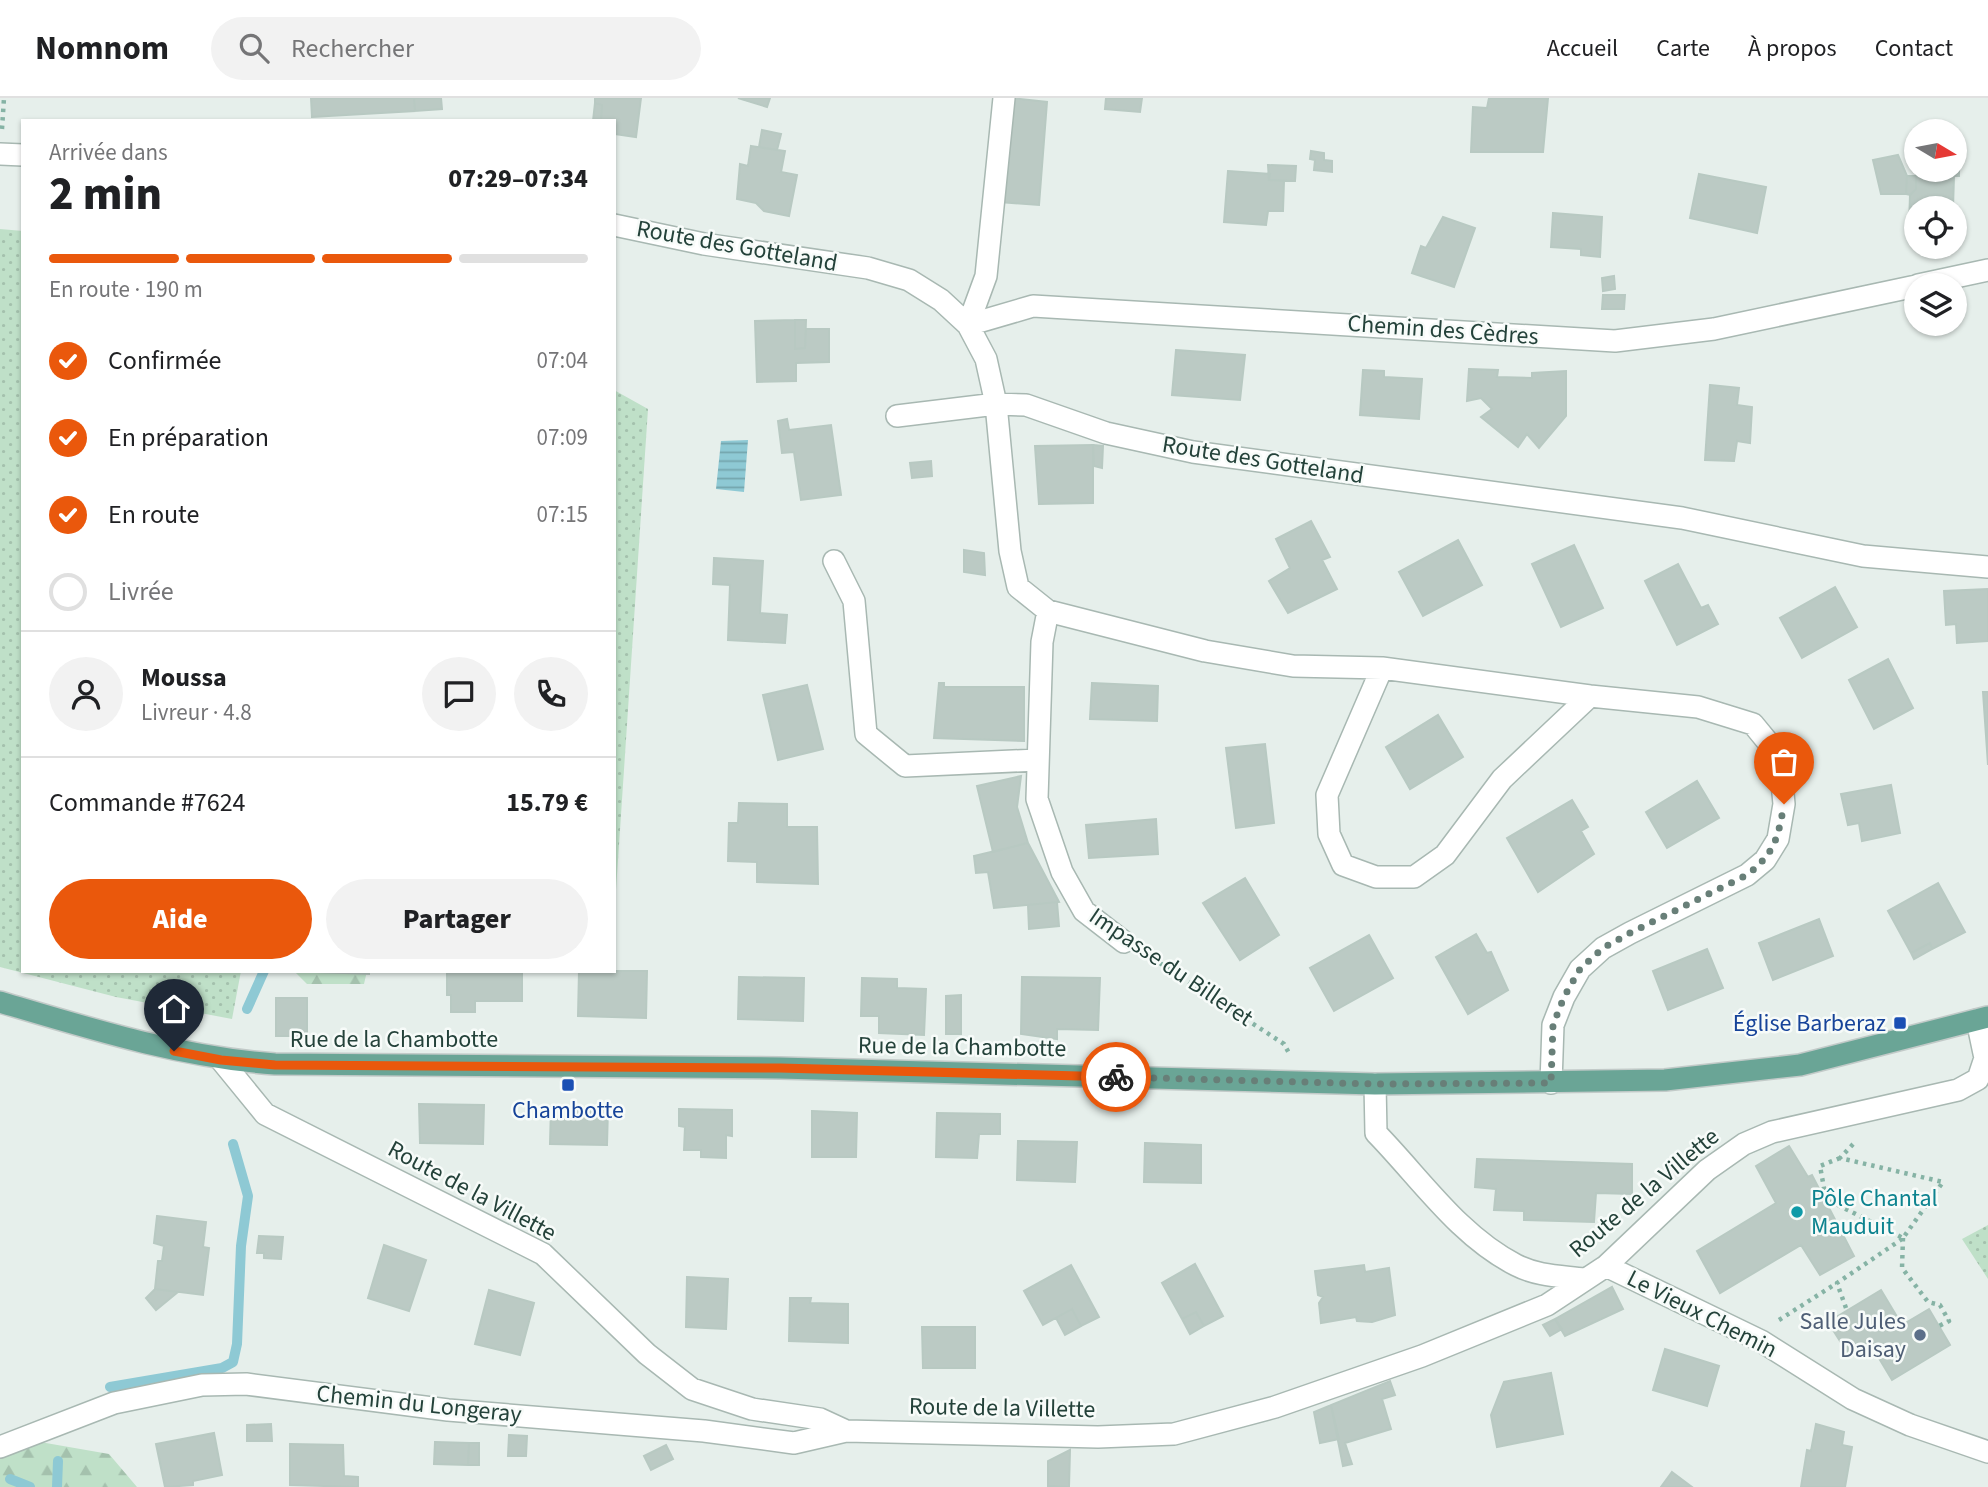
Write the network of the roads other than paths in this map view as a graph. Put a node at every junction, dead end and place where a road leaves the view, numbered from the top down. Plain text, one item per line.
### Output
1 (1004, 98) edge
2 (0, 154) edge
3 (21, 155) edge
4 (616, 225) edge
5 (1988, 270) edge
6 (1967, 275) edge
7 (1904, 289) edge
8 (968, 325) junction
9 (996, 404) junction
10 (897, 416) dead end
11 (834, 561) dead end
12 (1988, 566) edge
13 (1048, 611) junction
14 (1382, 668) junction
15 (1590, 696) junction
16 (1037, 760) junction
17 (1124, 942) road end
18 (0, 1002) edge
19 (1983, 1018) edge
20 (221, 1060) junction
21 (1551, 1083) junction
22 (1375, 1084) junction
23 (1606, 1266) junction
24 (1584, 1279) junction
25 (846, 1431) junction
26 (0, 1447) edge
27 (1988, 1451) edge

1 - 8 street
2 - 3 street
4 - 8 street, Route des Gotteland
5 - 6 street, Chemin des Cèdres
7 - 8 street, Chemin des Cèdres
8 - 9 street, Route des Gotteland
9 - 10 street
9 - 12 street, Route des Gotteland
9 - 13 street
11 - 16 street
13 - 14 street
13 - 16 street, Impasse du Billeret
14 - 15 street
14 - 15 street
15 - 21 street
16 - 17 street, Impasse du Billeret
18 - 20 main road
19 - 21 main road, Rue de la Chambotte
19 - 23 street, Route de la Villette
20 - 22 main road, Rue de la Chambotte
20 - 25 street, Route de la Villette
21 - 22 main road, Rue de la Chambotte
22 - 24 street
23 - 24 street, Route de la Villette
23 - 27 street, Le Vieux Chemin
24 - 25 street, Route de la Villette
25 - 26 street, Chemin du Longeray

